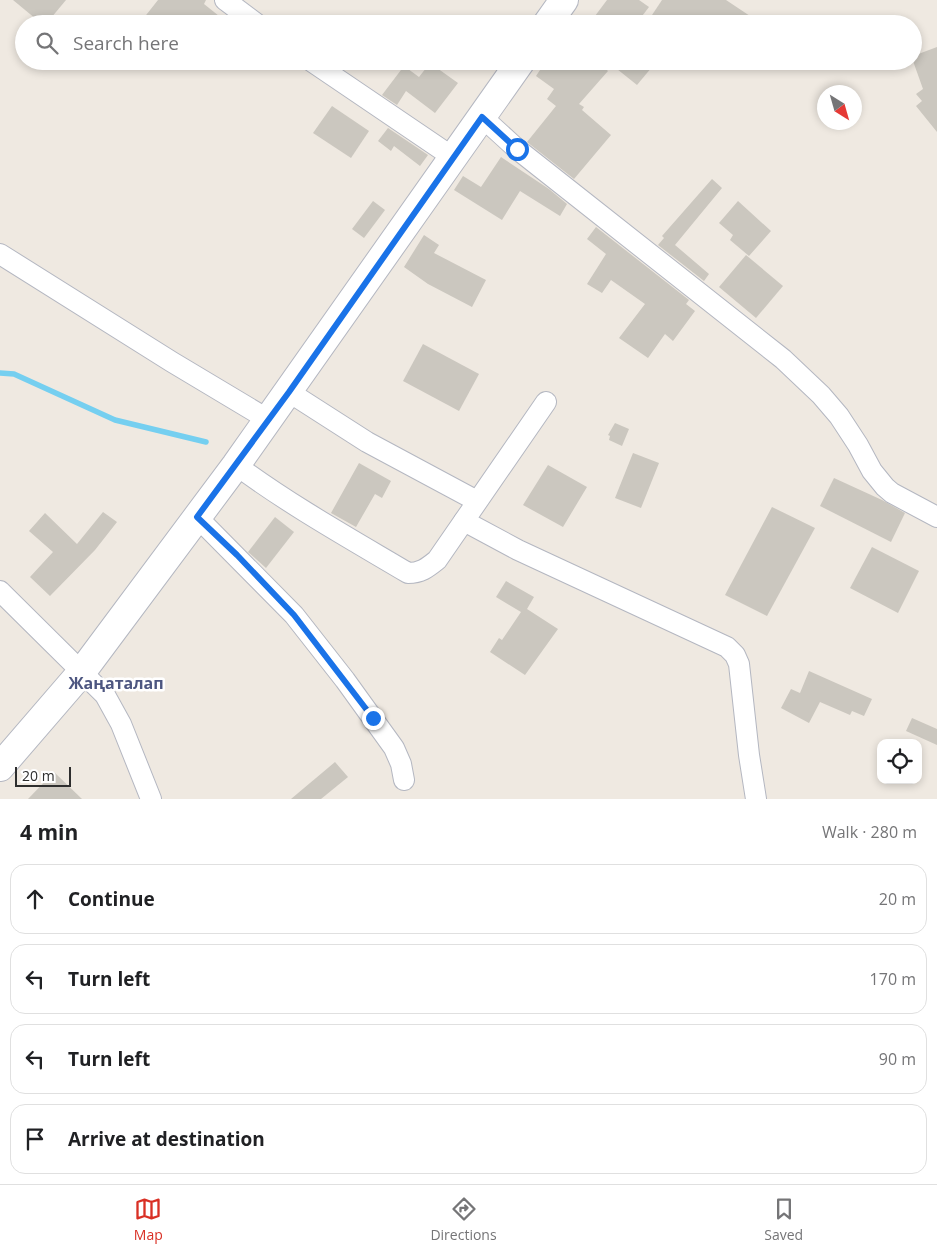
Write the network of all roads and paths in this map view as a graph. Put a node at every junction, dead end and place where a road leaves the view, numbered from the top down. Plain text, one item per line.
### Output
1 (225, 0) edge
2 (564, 0) edge
3 (245, 15) edge
4 (553, 15) edge
5 (324, 70) edge
6 (515, 70) edge
7 (482, 117) junction
8 (454, 158) junction
9 (0, 254) edge
10 (289, 392) junction
11 (546, 402) dead end
12 (269, 420) junction
13 (236, 465) junction
14 (477, 501) junction
15 (197, 517) junction
16 (937, 518) edge
17 (464, 521) junction
18 (0, 591) edge
19 (81, 673) junction
20 (0, 767) edge
21 (404, 780) dead end
22 (151, 799) edge
23 (756, 799) edge

1 - 3 street
2 - 4 main road
5 - 8 street
6 - 7 main road
7 - 8 main road
7 - 16 street
8 - 10 main road
9 - 12 street
10 - 12 main road
10 - 14 street
11 - 14 street
12 - 13 main road
13 - 15 main road
13 - 17 street
14 - 17 street
15 - 19 main road
15 - 21 street
17 - 23 street
18 - 19 street
19 - 20 main road
19 - 22 street

